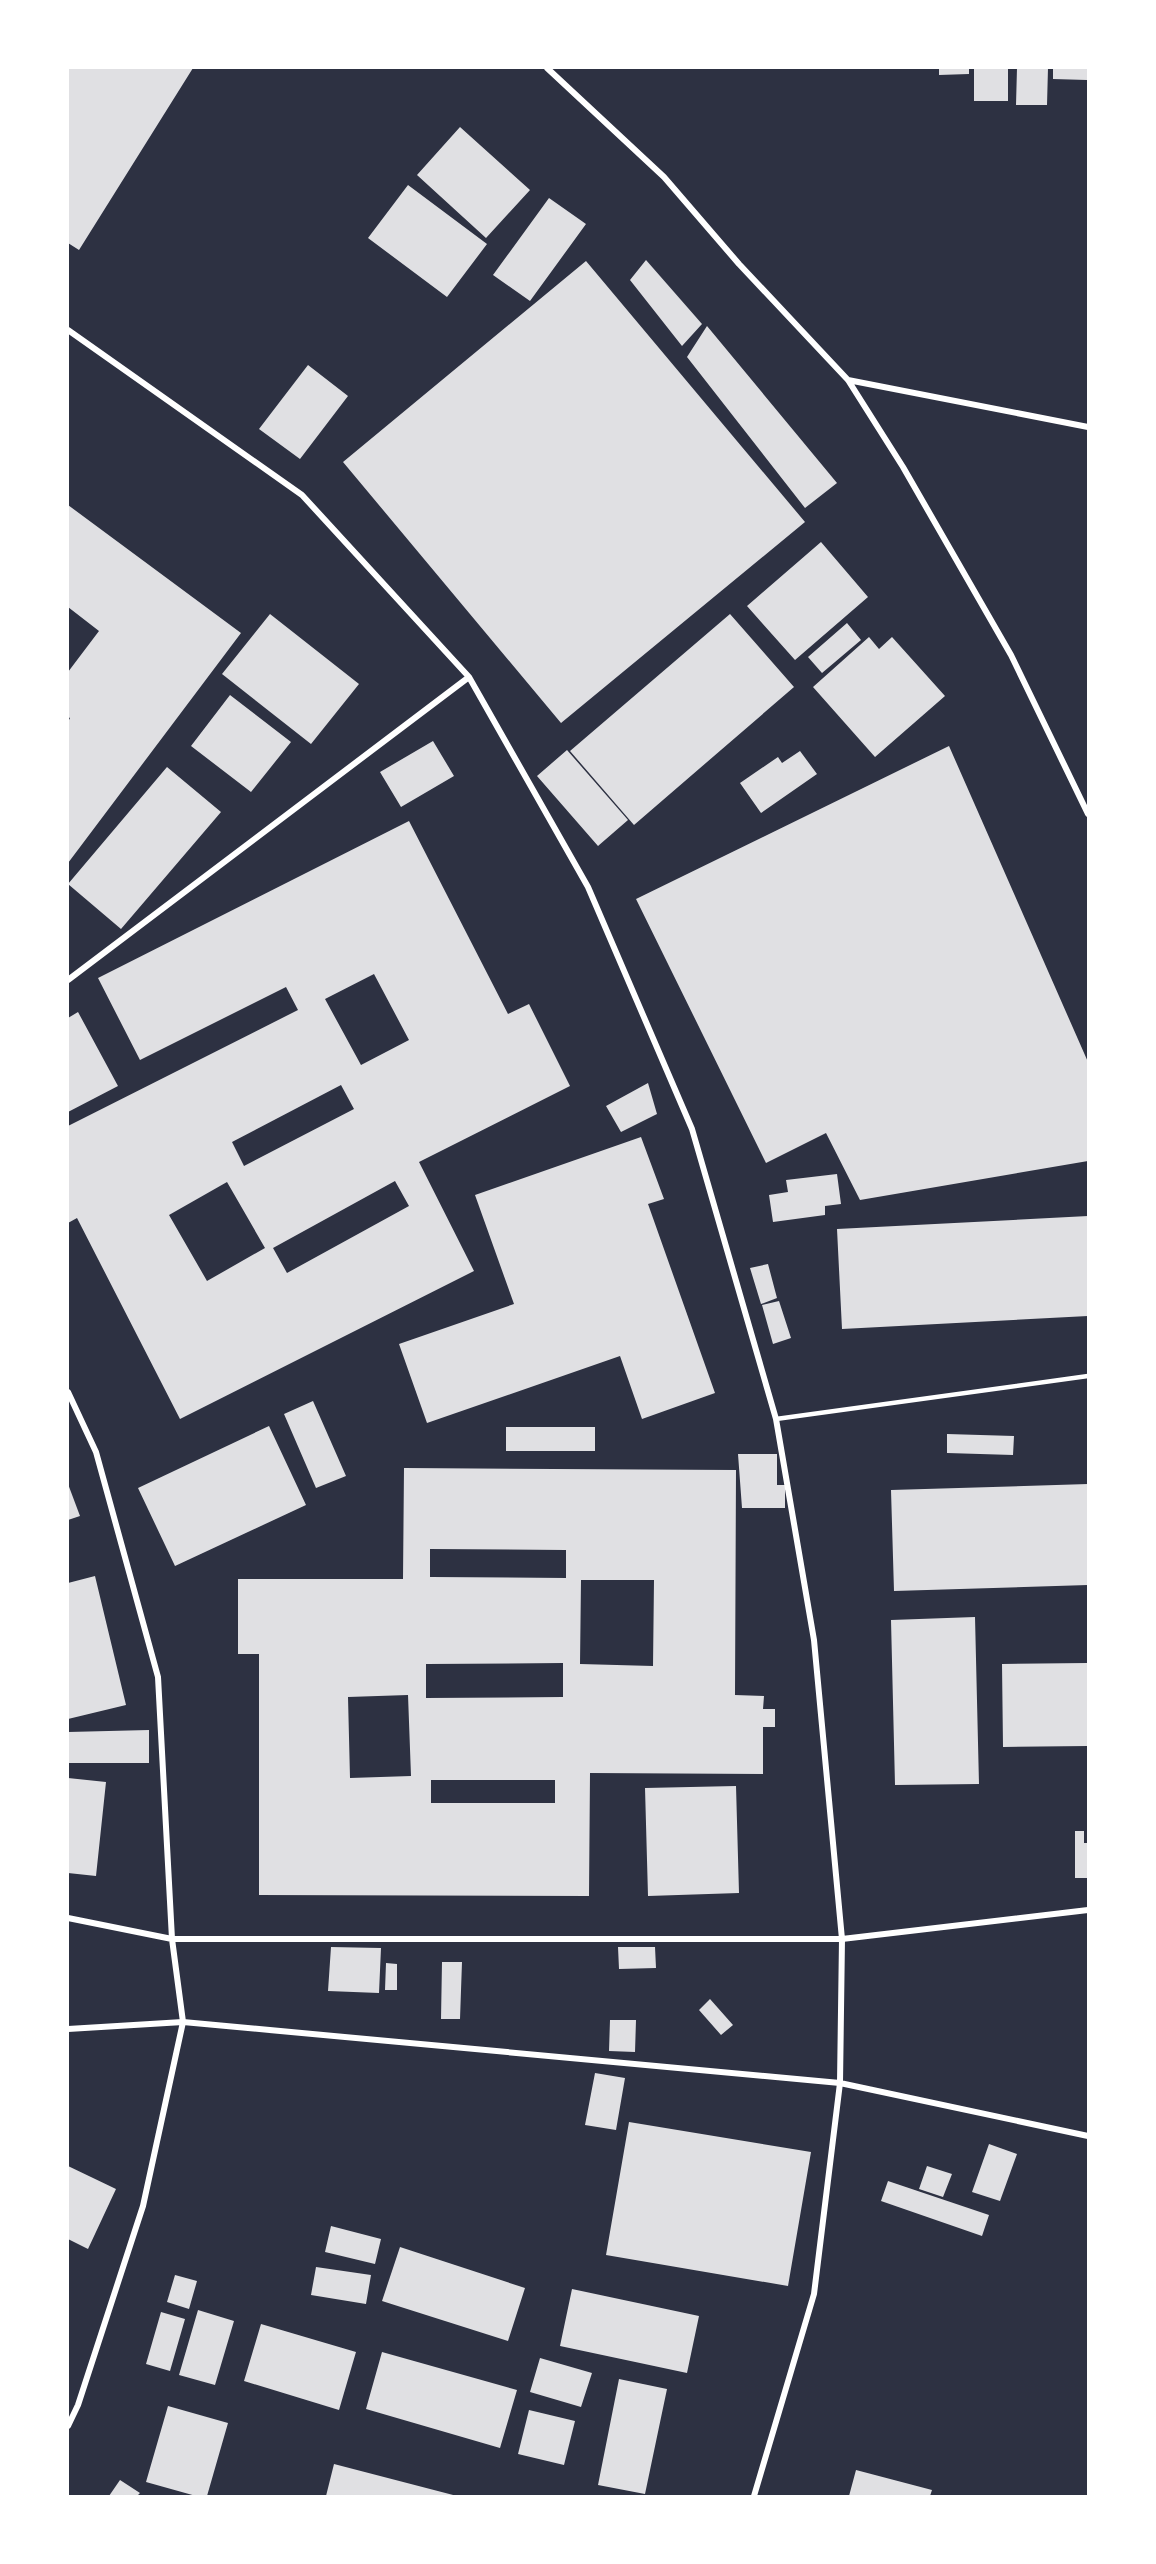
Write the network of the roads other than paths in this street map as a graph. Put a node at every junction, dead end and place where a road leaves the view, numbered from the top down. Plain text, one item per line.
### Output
1 (547, 68) edge
2 (68, 330) edge
3 (848, 380) junction
4 (1089, 427) edge
5 (468, 677) junction
6 (1089, 814) edge
7 (68, 980) edge
8 (1089, 1376) edge
9 (68, 1392) edge
10 (776, 1419) junction
11 (1089, 1910) edge
12 (68, 1918) edge
13 (172, 1939) junction
14 (842, 1939) junction
15 (183, 2022) junction
16 (68, 2029) edge
17 (840, 2083) junction
18 (1089, 2136) edge
19 (68, 2426) edge
20 (754, 2496) edge

1 - 3 street
2 - 5 street
3 - 4 street
3 - 6 street
5 - 7 street
5 - 10 street
8 - 10 lane
9 - 13 street
10 - 14 street
11 - 14 street
12 - 13 street
13 - 14 street
13 - 15 street
14 - 17 street
15 - 16 street
15 - 17 street
15 - 19 street
17 - 18 street
17 - 20 street

